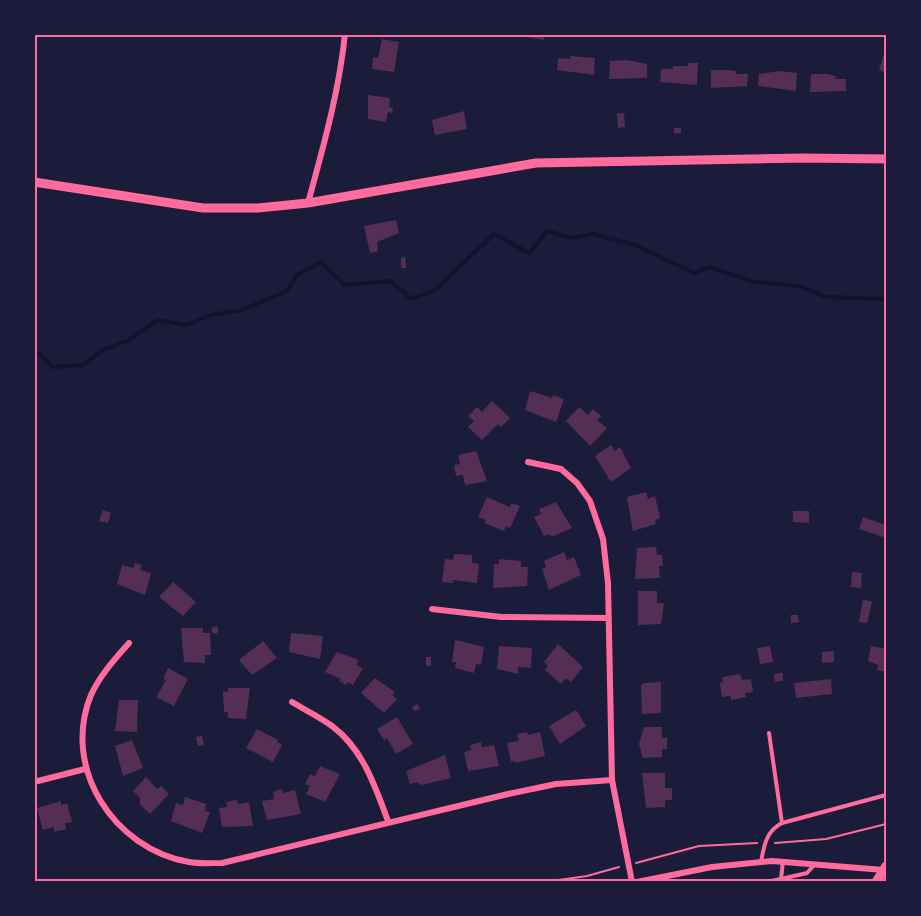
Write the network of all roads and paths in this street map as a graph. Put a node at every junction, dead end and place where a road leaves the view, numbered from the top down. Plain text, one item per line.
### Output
1 (345, 34) edge
2 (886, 159) edge
3 (34, 182) edge
4 (308, 203) junction
5 (528, 462) dead end
6 (432, 609) dead end
7 (607, 618) junction
8 (129, 643) dead end
9 (291, 702) dead end
10 (769, 732) dead end
11 (85, 770) junction
12 (612, 780) junction
13 (34, 782) edge
14 (886, 795) edge
15 (388, 821) junction
16 (782, 823) junction
17 (886, 824) edge
18 (764, 843) junction
19 (783, 861) junction
20 (762, 862) junction
21 (815, 863) junction
22 (629, 864) junction
23 (885, 868) edge
24 (674, 878) edge
25 (781, 879) junction
26 (545, 882) edge
27 (634, 882) edge
28 (766, 882) edge
29 (876, 882) edge

1 - 4 street
2 - 4 street
3 - 4 street
5 - 7 street
6 - 7 street
7 - 12 street
8 - 11 street
9 - 15 street
10 - 16 lane
11 - 13 street
11 - 15 street
12 - 15 street
12 - 22 street
14 - 16 lane
16 - 18 lane
17 - 18 path
18 - 20 lane
18 - 22 path
19 - 20 street
19 - 21 street
19 - 25 lane
20 - 24 street
21 - 23 street
21 - 25 lane
22 - 26 path
22 - 27 street
23 - 29 street
24 - 27 street
25 - 28 lane

